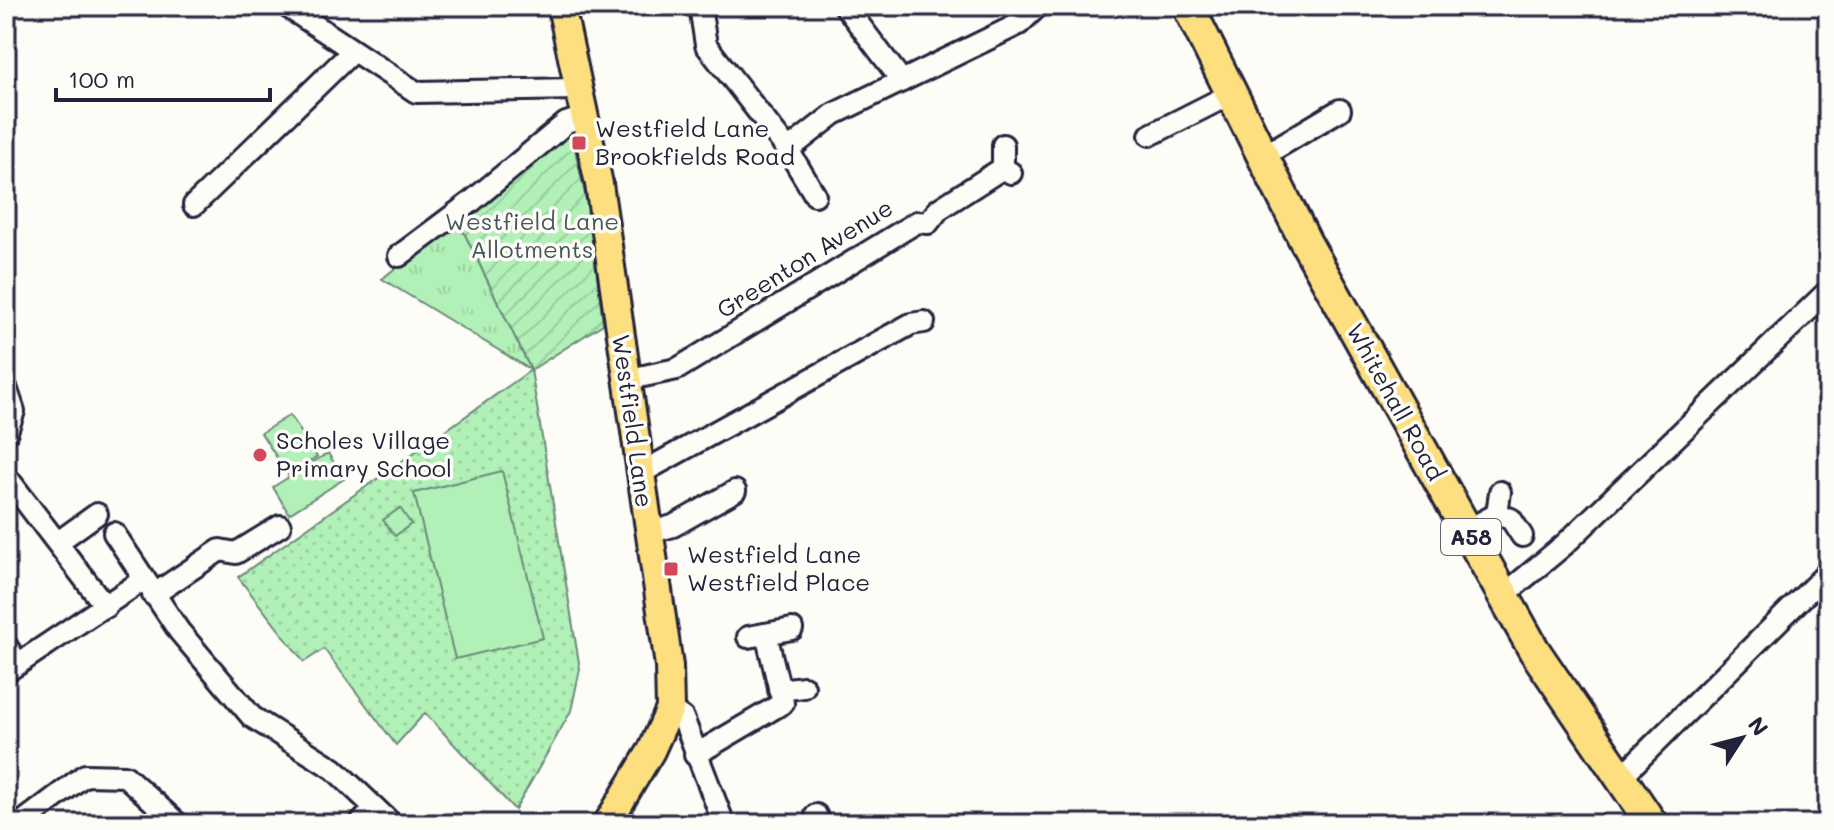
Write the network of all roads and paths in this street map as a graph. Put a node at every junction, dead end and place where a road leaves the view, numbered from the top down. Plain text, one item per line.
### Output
1 (286, 6) edge
2 (561, 6) edge
3 (700, 6) edge
4 (845, 6) edge
5 (1038, 6) edge
6 (1188, 6) edge
7 (352, 52) junction
8 (902, 81) junction
9 (577, 89) junction
10 (1233, 93) junction
11 (1340, 110) dead end
12 (584, 117) junction
13 (1150, 135) dead end
14 (1003, 145) dead end
15 (788, 150) junction
16 (1263, 156) junction
17 (815, 195) dead end
18 (194, 205) dead end
19 (399, 256) dead end
20 (1828, 291) edge
21 (924, 322) dead end
22 (625, 380) junction
23 (6, 387) edge
24 (6, 434) edge
25 (639, 474) junction
26 (6, 476) edge
27 (735, 491) dead end
28 (1500, 492) dead end
29 (97, 514) dead end
30 (1497, 514) junction
31 (280, 526) dead end
32 (1467, 530) junction
33 (114, 533) dead end
34 (648, 533) junction
35 (1522, 536) dead end
36 (58, 542) junction
37 (1828, 572) edge
38 (148, 587) junction
39 (1504, 595) junction
40 (106, 607) junction
41 (792, 629) dead end
42 (6, 645) edge
43 (12, 668) edge
44 (804, 687) dead end
45 (779, 690) junction
46 (670, 709) junction
47 (695, 755) junction
48 (1620, 778) junction
49 (375, 808) junction
50 (20, 824) edge
51 (178, 824) edge
52 (360, 824) edge
53 (392, 824) edge
54 (607, 824) edge
55 (724, 824) edge
56 (1652, 824) edge

1 - 7 street
2 - 9 main road, Westfield Lane
3 - 15 street
4 - 8 street
5 - 8 street
6 - 10 highway, Whitehall Road / A58
7 - 9 street
7 - 18 street
8 - 15 street
9 - 12 main road, Westfield Lane
10 - 13 street
10 - 16 highway, Whitehall Road / A58
11 - 16 street
12 - 19 street
12 - 22 main road, Westfield Lane
14 - 22 street, Greenton Avenue
15 - 17 street
16 - 32 highway, Whitehall Road / A58
20 - 39 street
21 - 25 street
22 - 25 main road, Westfield Lane
23 - 24 street
25 - 34 main road, Westfield Lane
26 - 36 street
27 - 34 street
28 - 30 street
29 - 36 street
30 - 32 street
30 - 35 street
31 - 38 street
32 - 39 highway, Whitehall Road / A58
33 - 38 street
34 - 46 main road, Westfield Lane
36 - 40 street
37 - 48 street
38 - 40 street
38 - 49 street
39 - 48 highway, Whitehall Road / A58
40 - 43 street
41 - 45 street
42 - 43 street
44 - 45 street
45 - 47 street
46 - 47 street
46 - 54 main road, Westfield Lane
47 - 55 street
48 - 56 highway, Whitehall Road / A58
49 - 52 street
49 - 53 street
50 - 51 street

